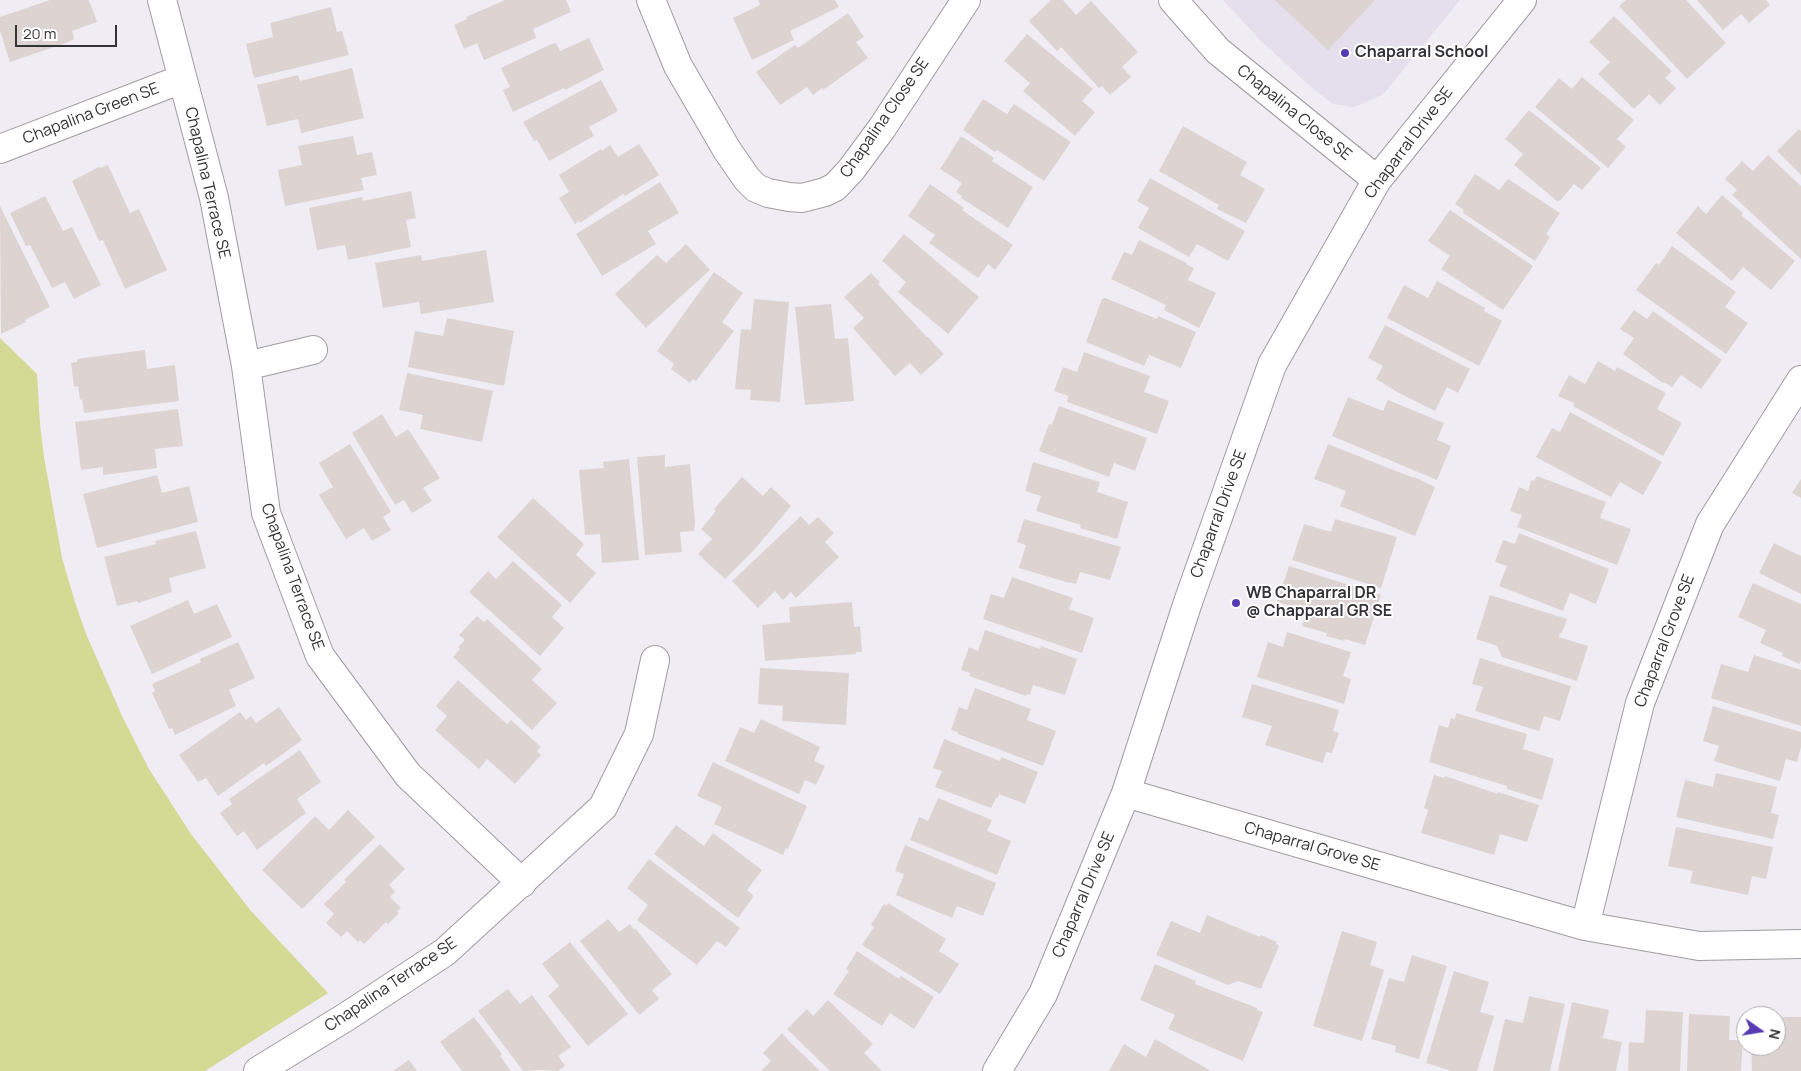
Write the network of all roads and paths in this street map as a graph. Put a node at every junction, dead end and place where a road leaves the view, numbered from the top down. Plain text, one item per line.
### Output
1 (162, 0) edge
2 (651, 0) edge
3 (966, 0) edge
4 (1173, 0) edge
5 (1522, 0) edge
6 (182, 80) junction
7 (0, 149) edge
8 (1377, 180) junction
9 (313, 350) dead end
10 (246, 366) junction
11 (1801, 380) edge
12 (655, 660) dead end
13 (1126, 793) junction
14 (522, 883) junction
15 (1585, 926) junction
16 (1801, 944) edge
17 (258, 1071) edge
18 (996, 1071) edge

1 - 6 street, Chapalina Terrace SE
2 - 3 street, Chapalina Close SE
4 - 8 street, Chapalina Close SE
5 - 8 street, Chaparral Drive SE
6 - 7 street, Chapalina Green SE
6 - 10 street, Chapalina Terrace SE
8 - 13 street, Chaparral Drive SE
9 - 10 street
10 - 14 street, Chapalina Terrace SE
11 - 15 street, Chaparral Grove SE
12 - 14 street
13 - 15 street, Chaparral Grove SE
13 - 18 street, Chaparral Drive SE
14 - 17 street, Chapalina Terrace SE
15 - 16 street, Chaparral Grove SE

